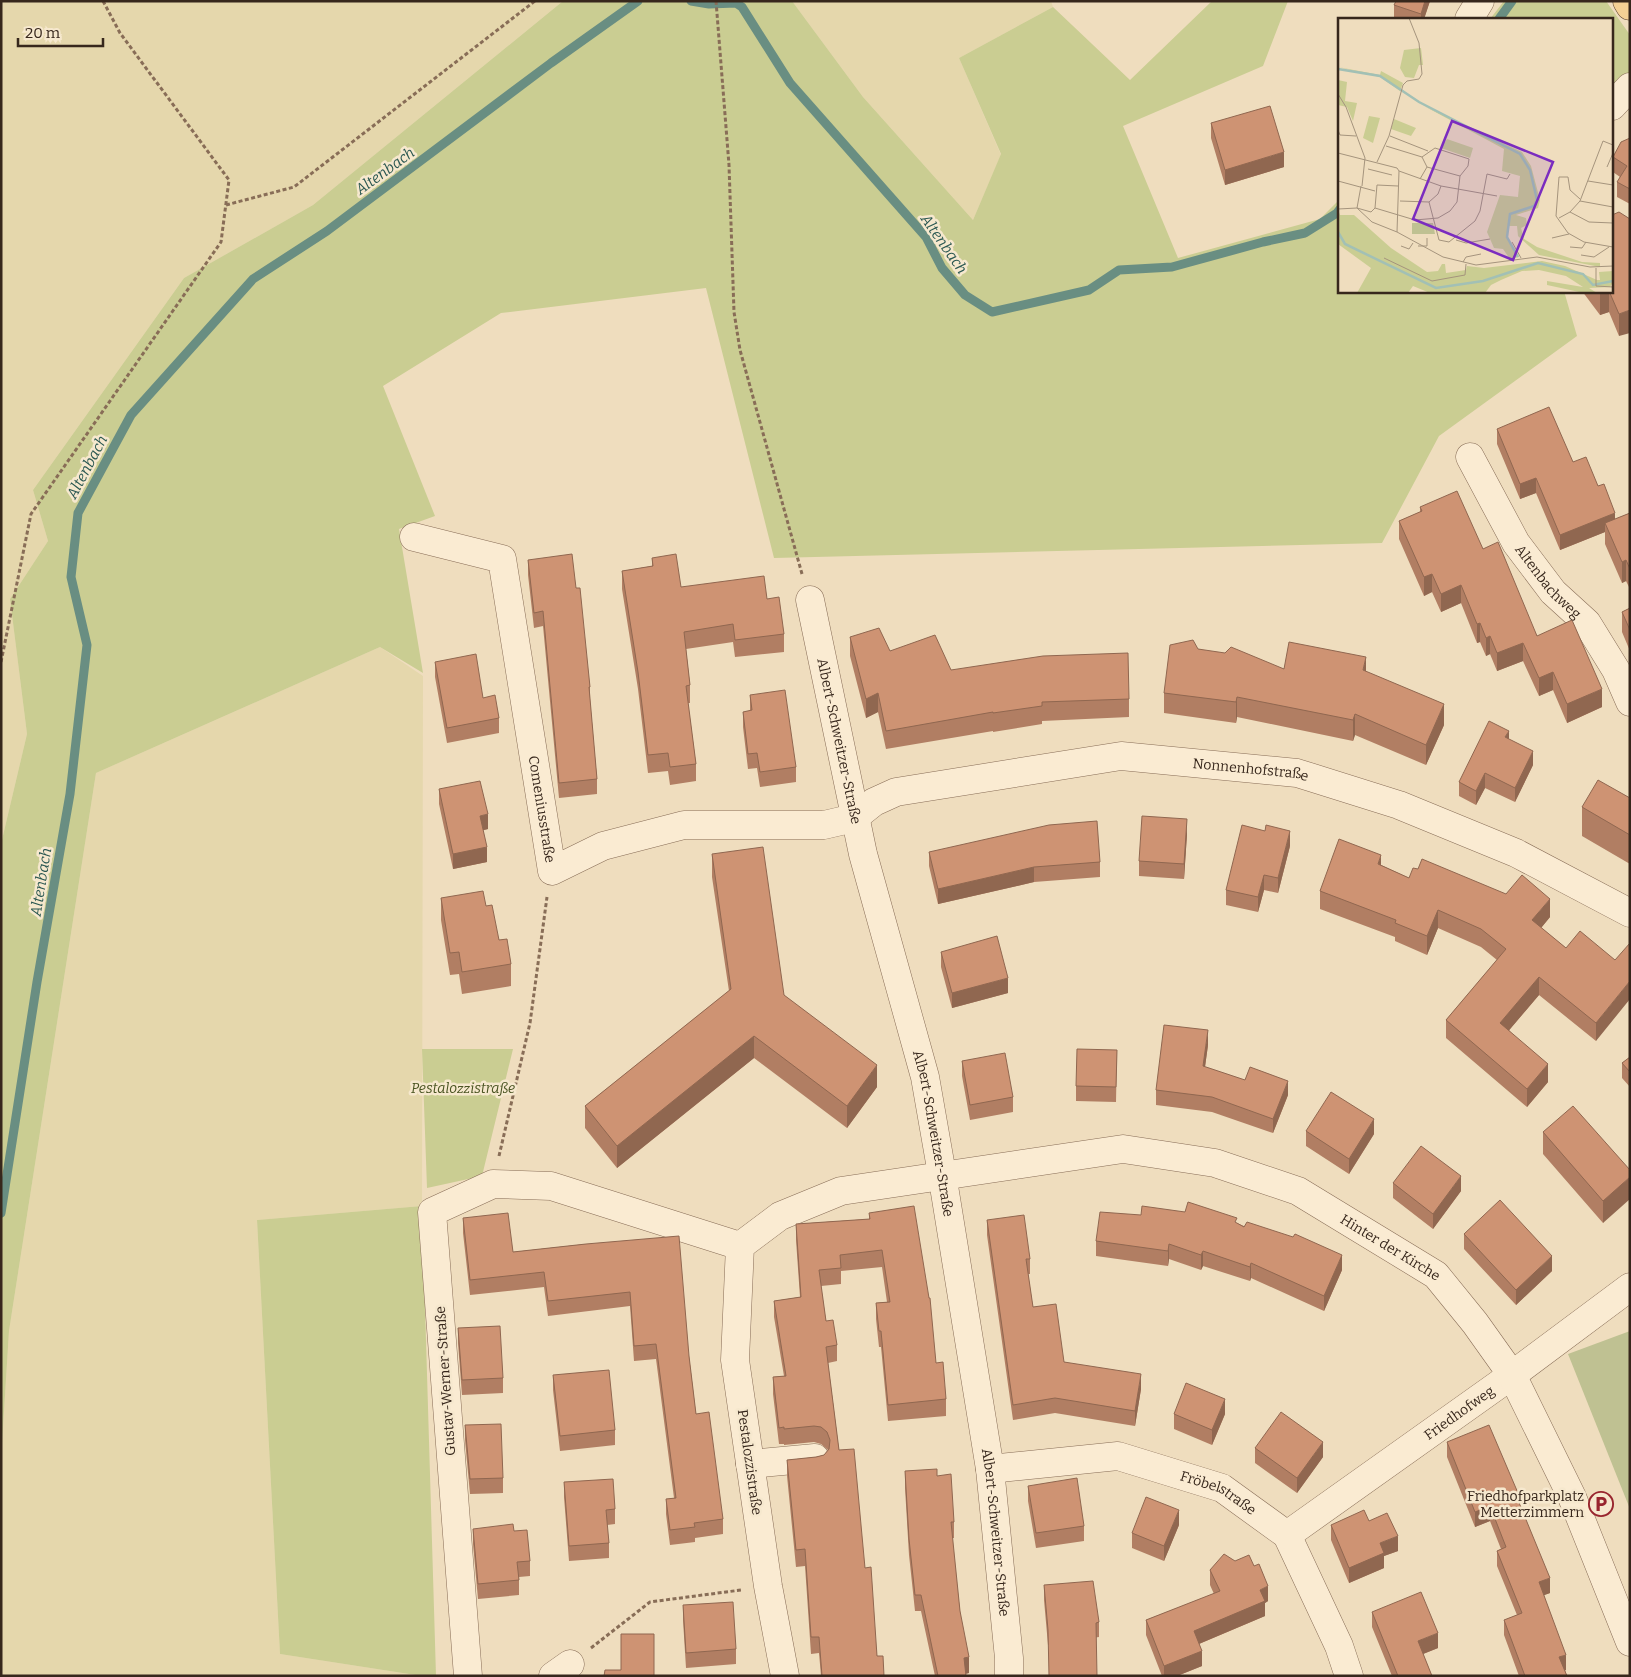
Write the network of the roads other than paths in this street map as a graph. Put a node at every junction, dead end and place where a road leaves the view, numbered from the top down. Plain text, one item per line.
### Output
1 (1480, 1) edge
2 (1627, 1) edge
3 (1630, 6) edge
4 (1470, 18) edge
5 (1630, 86) edge
6 (1614, 104) edge
7 (1470, 457) dead end
8 (414, 537) dead end
9 (810, 600) road end
10 (1630, 702) edge
11 (854, 818) junction
12 (1630, 913) edge
13 (942, 1174) junction
14 (740, 1246) junction
15 (1630, 1287) edge
16 (1512, 1375) junction
17 (815, 1458) edge
18 (750, 1464) junction
19 (990, 1469) junction
20 (1287, 1535) junction
21 (1630, 1642) edge
22 (468, 1676) edge
23 (785, 1676) edge
24 (1009, 1676) edge
25 (1348, 1676) edge

1 - 4 street
2 - 3 main road
5 - 6 street
7 - 10 street, Altenbachweg
8 - 11 street, Comeniusstraße
9 - 11 street, Albert-Schweitzer-Straße
11 - 12 street, Nonnenhofstraße
11 - 13 street, Albert-Schweitzer-Straße
13 - 14 street
13 - 16 street, Hinter der Kirche
13 - 19 street, Albert-Schweitzer-Straße
14 - 18 street, Pestalozzistraße
14 - 22 street, Gustav-Werner-Straße
15 - 16 street, Friedhofweg
16 - 20 street, Friedhofweg
16 - 21 street, Hinter der Kirche
17 - 18 street
18 - 23 street, Pestalozzistraße
19 - 20 street, Fröbelstraße
19 - 24 street, Albert-Schweitzer-Straße
20 - 25 street, Fröbelstraße

